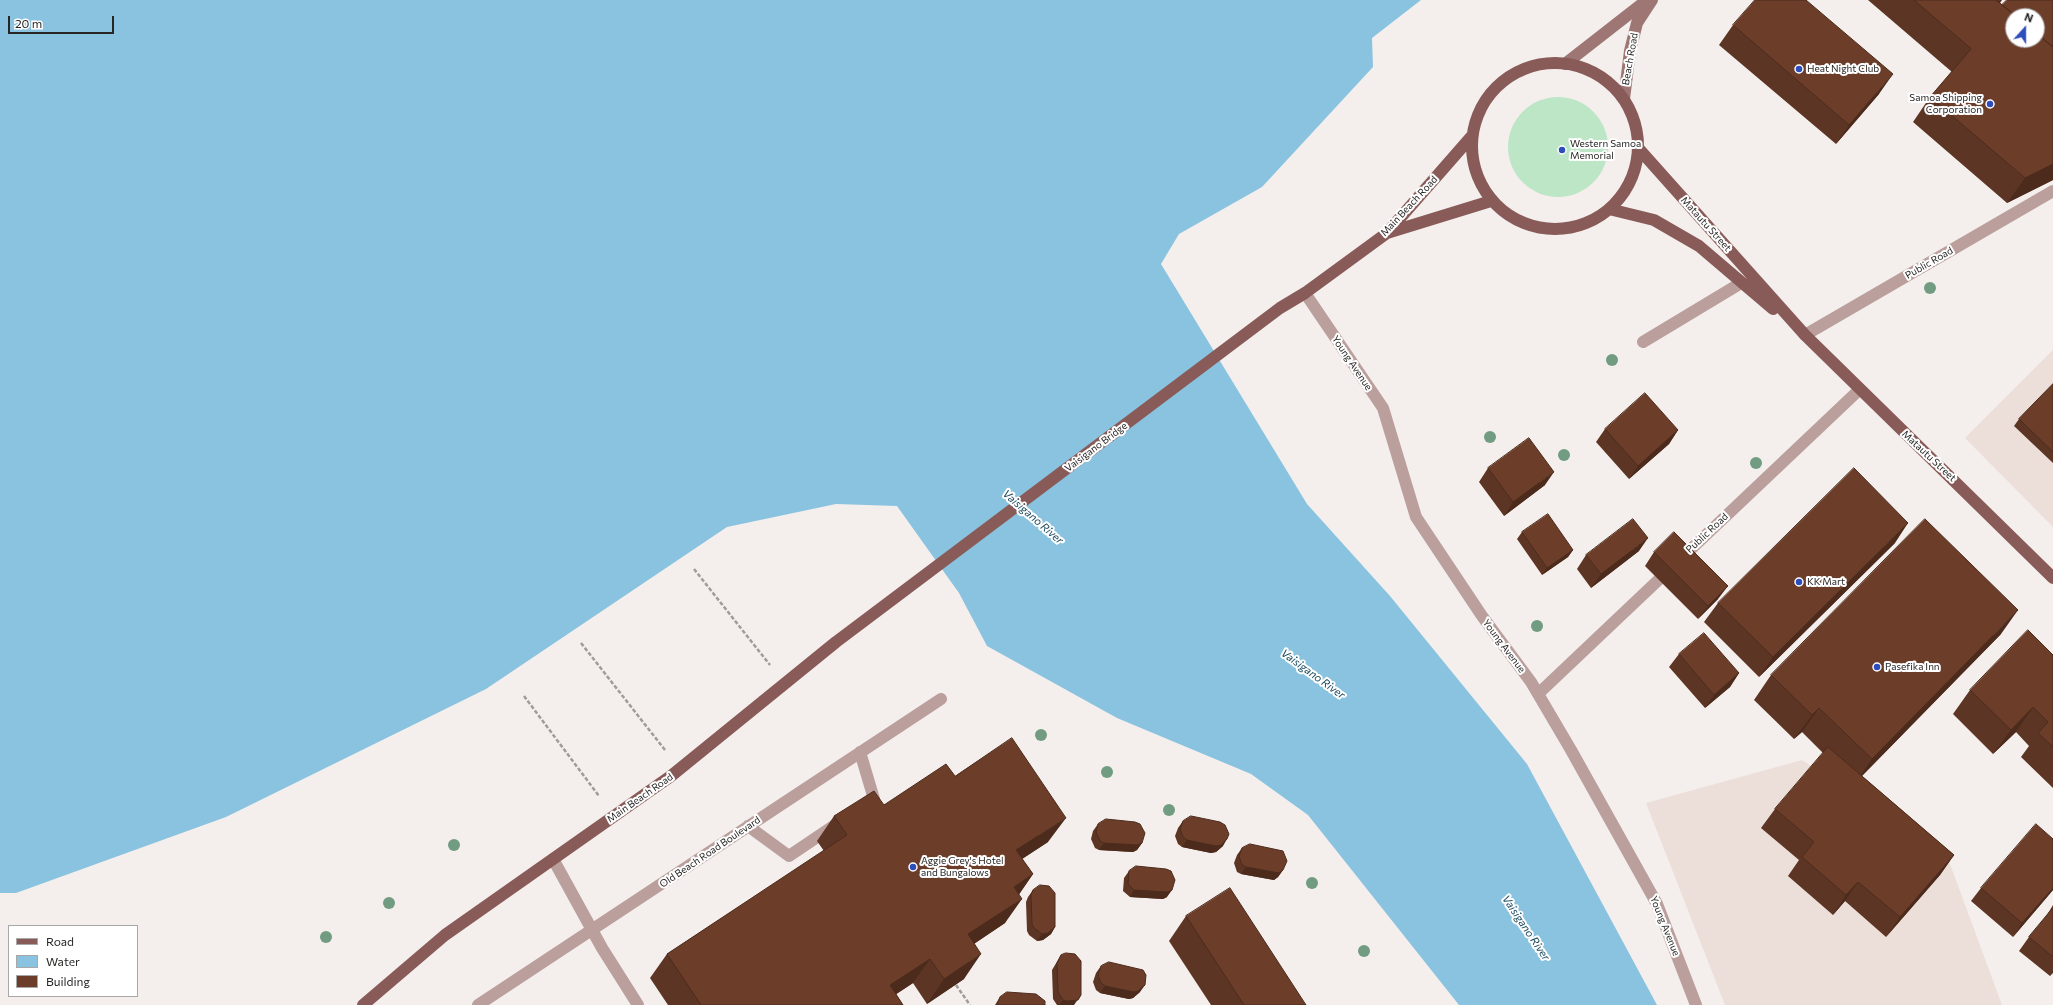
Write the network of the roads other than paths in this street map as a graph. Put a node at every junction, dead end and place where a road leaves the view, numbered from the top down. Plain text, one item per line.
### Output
1 (1647, 0) edge
2 (1652, 0) edge
3 (1565, 64) junction
4 (1624, 99) junction
5 (1471, 137) junction
6 (1639, 149) junction
7 (2053, 190) edge
8 (1491, 201) junction
9 (1609, 209) junction
10 (1387, 232) junction
11 (1741, 282) junction
12 (1305, 293) junction
13 (1280, 308) joint
14 (1805, 336) junction
15 (1643, 342) dead end
16 (1859, 390) junction
17 (2053, 578) edge
18 (913, 586) joint
19 (1538, 694) junction
20 (941, 699) dead end
21 (860, 752) junction
22 (748, 826) junction
23 (553, 859) junction
24 (593, 930) junction
25 (363, 1005) edge
26 (478, 1005) edge
27 (638, 1005) edge
28 (1696, 1005) edge

1 - 3 main road
2 - 4 main road, Beach Road
3 - 4 main road
3 - 5 main road
4 - 6 main road
5 - 8 main road
5 - 10 main road, Main Beach Road
6 - 9 main road
6 - 14 main road, Matautu Street
7 - 14 street, Public Road
8 - 9 main road
8 - 10 main road
9 - 11 main road, Matautu Street
10 - 12 main road, Main Beach Road
11 - 14 main road, Matautu Street
11 - 15 street
12 - 13 main road, Main Beach Road
12 - 19 street, Young Avenue
13 - 18 main road, Vaisigano Bridge
14 - 16 main road, Matautu Street
16 - 17 main road, Matautu Street
16 - 19 street, Public Road
18 - 23 main road, Main Beach Road
19 - 28 street, Young Avenue
20 - 21 street, Old Beach Road Boulevard
21 - 22 street, Old Beach Road Boulevard
21 - 22 street
22 - 24 street, Old Beach Road Boulevard
23 - 24 street
23 - 25 main road, Main Beach Road
24 - 26 street, Old Beach Road Boulevard
24 - 27 street

